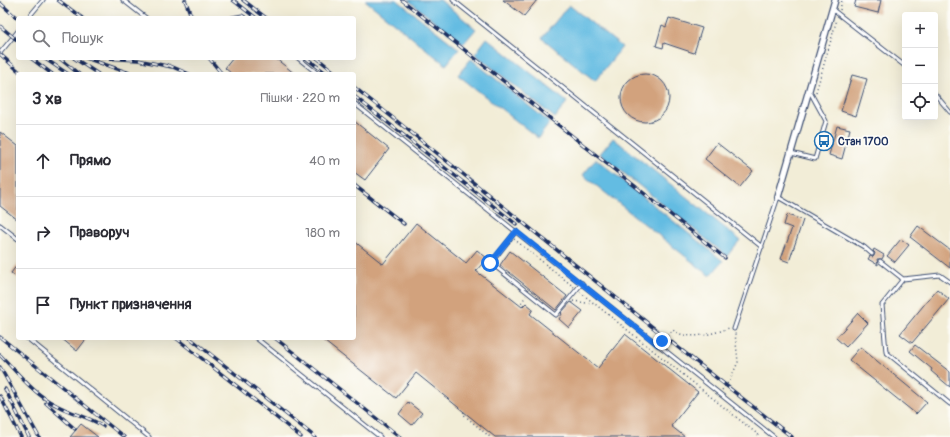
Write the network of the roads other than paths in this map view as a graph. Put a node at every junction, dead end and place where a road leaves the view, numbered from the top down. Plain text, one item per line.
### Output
1 (43, 0) edge
2 (123, 0) edge
3 (454, 0) edge
4 (835, 0) edge
5 (832, 10) junction
6 (30, 16) edge
7 (143, 16) edge
8 (16, 34) edge
9 (0, 54) edge
10 (300, 60) edge
11 (902, 64) edge
12 (316, 72) edge
13 (809, 90) junction
14 (938, 98) edge
15 (356, 105) edge
16 (950, 112) edge
17 (791, 152) junction
18 (778, 197) junction
19 (0, 225) edge
20 (516, 231) junction
21 (16, 237) edge
22 (762, 247) junction
23 (872, 254) dead end
24 (880, 261) dead end
25 (903, 279) junction
26 (950, 282) edge
27 (582, 283) junction
28 (734, 330) road end
29 (29, 340) edge
30 (259, 340) edge
31 (950, 404) edge
32 (149, 437) edge
33 (380, 437) edge
34 (774, 437) edge

1 - 6 lane
2 - 7 lane
3 - 22 lane
4 - 5 street
5 - 11 lane
5 - 13 street
8 - 9 lane
10 - 12 lane
13 - 17 street
13 - 17 lane
14 - 16 lane
15 - 20 lane
17 - 18 street
18 - 22 lane
18 - 23 lane
19 - 21 lane
20 - 27 lane
20 - 27 lane
22 - 28 lane
24 - 25 lane
25 - 26 lane
25 - 31 lane
27 - 34 lane
29 - 32 lane
30 - 33 lane

